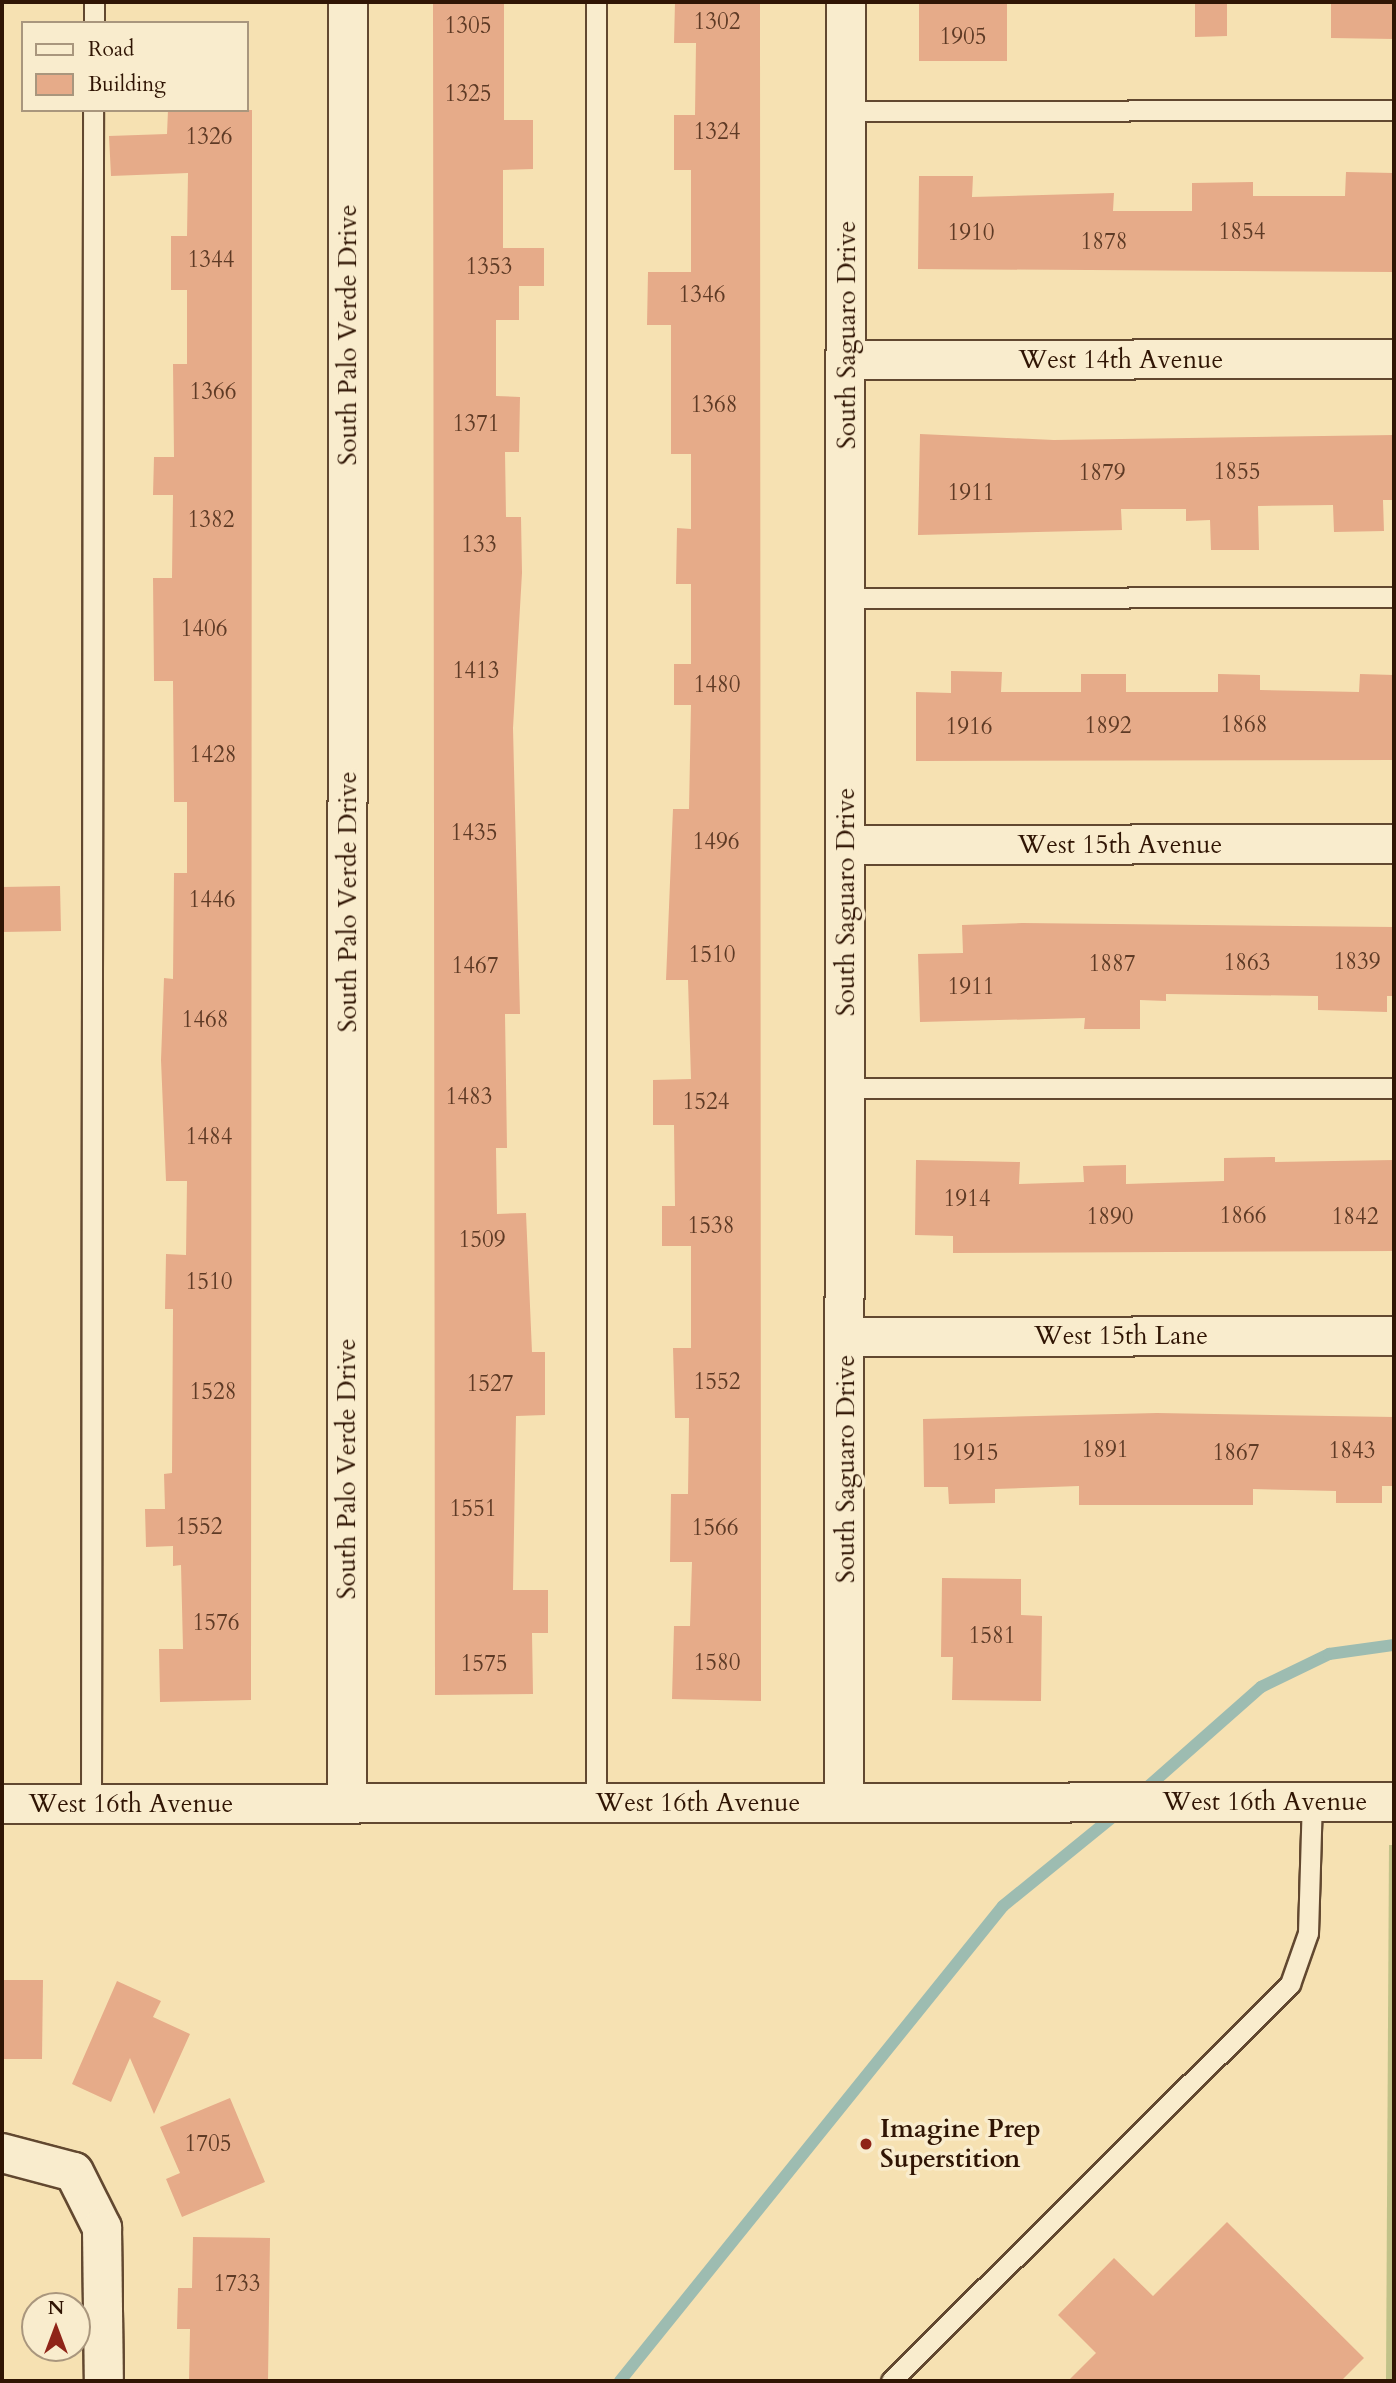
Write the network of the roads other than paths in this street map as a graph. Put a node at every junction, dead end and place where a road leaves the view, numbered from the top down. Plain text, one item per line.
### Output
1 (93, 2) edge
2 (348, 2) edge
3 (596, 2) edge
4 (846, 2) edge
5 (93, 21) edge
6 (1394, 110) edge
7 (847, 111) junction
8 (93, 112) edge
9 (1394, 359) edge
10 (848, 360) junction
11 (1394, 597) edge
12 (847, 598) junction
13 (1394, 844) edge
14 (846, 845) junction
15 (847, 1088) junction
16 (1394, 1088) edge
17 (1394, 1336) edge
18 (847, 1337) junction
19 (844, 1802) junction
20 (1312, 1802) junction
21 (1394, 1802) edge
22 (347, 1803) junction
23 (596, 1803) junction
24 (2, 1804) edge
25 (92, 1804) junction
26 (2, 2153) edge
27 (104, 2381) edge
28 (891, 2381) edge

1 - 5 lane
2 - 22 street, South Palo Verde Drive
3 - 23 lane
4 - 7 street, South Saguaro Drive
6 - 7 lane
7 - 10 street, South Saguaro Drive
8 - 25 lane
9 - 10 street, West 14th Avenue
10 - 12 street, South Saguaro Drive
11 - 12 lane
12 - 14 street, South Saguaro Drive
13 - 14 street, West 15th Avenue
14 - 15 street, South Saguaro Drive
15 - 16 lane
15 - 18 street, South Saguaro Drive
17 - 18 street, West 15th Lane
18 - 19 street, South Saguaro Drive
19 - 20 street, West 16th Avenue
19 - 23 street, West 16th Avenue
20 - 21 street, West 16th Avenue
20 - 28 lane
22 - 23 street, West 16th Avenue
22 - 25 street, West 16th Avenue
24 - 25 street, West 16th Avenue
26 - 27 street

